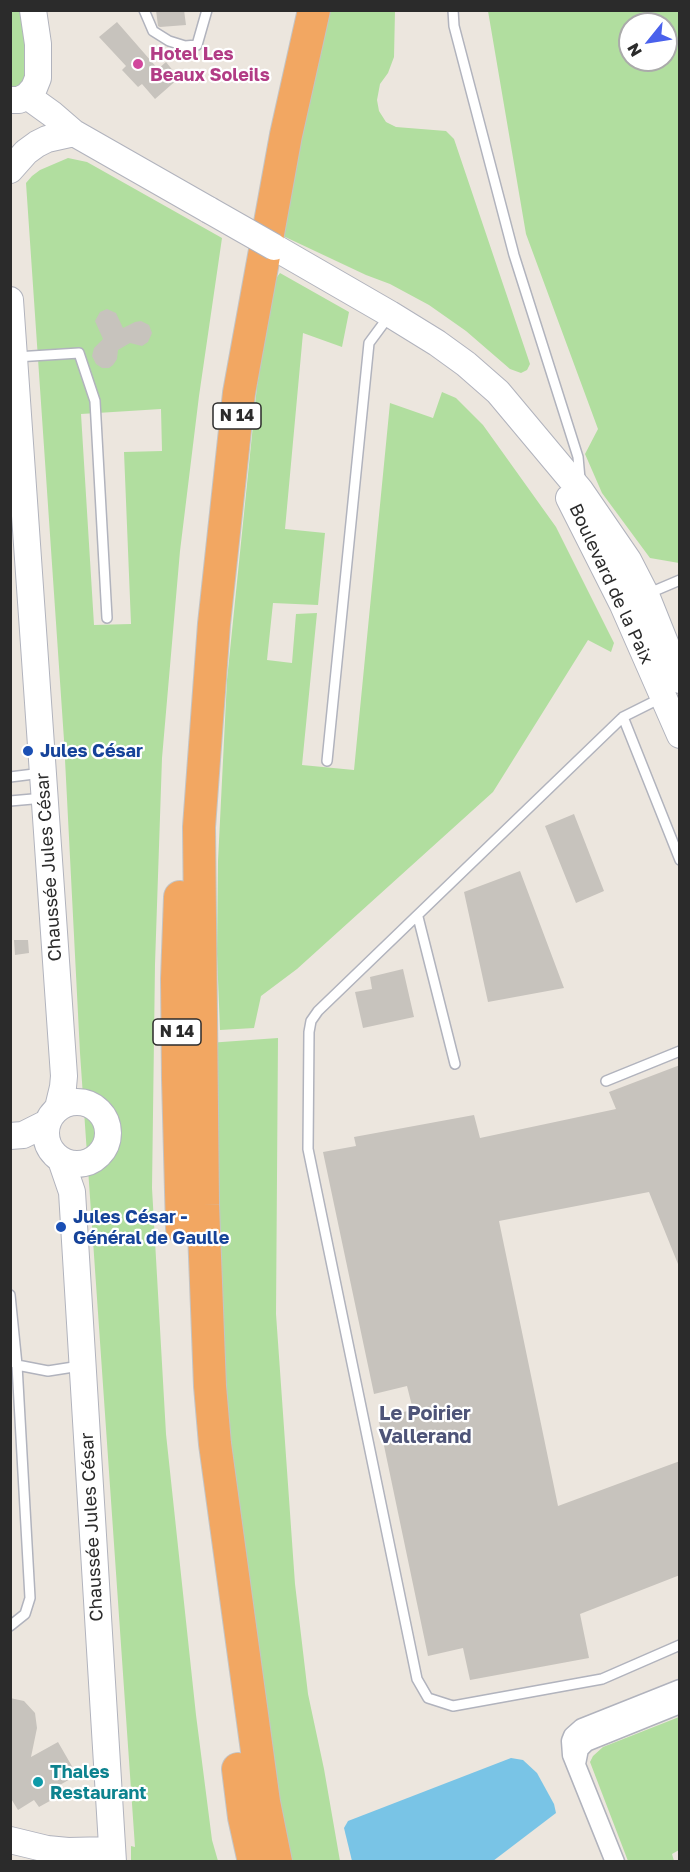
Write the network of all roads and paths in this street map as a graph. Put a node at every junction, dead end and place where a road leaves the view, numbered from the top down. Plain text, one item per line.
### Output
1 (33, 10) edge
2 (144, 10) edge
3 (207, 10) edge
4 (293, 10) edge
5 (314, 10) edge
6 (453, 10) edge
7 (20, 97) edge
8 (74, 134) junction
9 (10, 170) edge
10 (10, 300) edge
11 (390, 314) junction
12 (14, 357) junction
13 (579, 502) junction
14 (680, 580) edge
15 (634, 600) junction
16 (107, 618) dead end
17 (671, 690) edge
18 (623, 717) junction
19 (680, 735) edge
20 (327, 760) dead end
21 (10, 777) edge
22 (43, 786) junction
23 (10, 801) edge
24 (680, 860) edge
25 (418, 917) junction
26 (680, 1051) edge
27 (455, 1064) dead end
28 (606, 1080) dead end
29 (59, 1128) junction
30 (16, 1135) edge
31 (87, 1163) junction
32 (72, 1192) junction
33 (10, 1296) edge
34 (14, 1362) edge
35 (83, 1366) junction
36 (10, 1626) edge
37 (680, 1645) edge
38 (680, 1689) edge
39 (680, 1704) edge
40 (576, 1766) junction
41 (10, 1840) edge
42 (112, 1856) edge
43 (254, 1862) edge
44 (276, 1862) edge
45 (615, 1862) edge

1 - 7 main road
2 - 3 lane
4 - 43 highway, N 14
5 - 44 highway, N 14
6 - 13 lane
7 - 8 main road, Boulevard de la Paix
8 - 9 main road
8 - 11 main road, Boulevard de la Paix, bridge
10 - 12 main road, Chaussée Jules César
11 - 13 main road, Boulevard de la Paix
11 - 20 lane
12 - 16 lane
12 - 22 main road, Chaussée Jules César
13 - 15 main road, Boulevard de la Paix
14 - 15 lane
15 - 17 main road, Boulevard de la Paix
17 - 18 lane
17 - 19 main road, Boulevard de la Paix
18 - 24 lane
18 - 25 lane
21 - 22 lane
22 - 23 lane
22 - 29 main road, Chaussée Jules César
25 - 27 lane
25 - 37 lane
26 - 28 lane
29 - 30 main road
29 - 31 main road
29 - 31 main road
29 - 32 main road, Chaussée Jules César
31 - 32 main road
32 - 35 main road, Chaussée Jules César
33 - 34 lane
34 - 35 lane
34 - 36 lane
35 - 42 main road, Chaussée Jules César
38 - 40 street
39 - 40 street
40 - 45 street
41 - 42 main road

